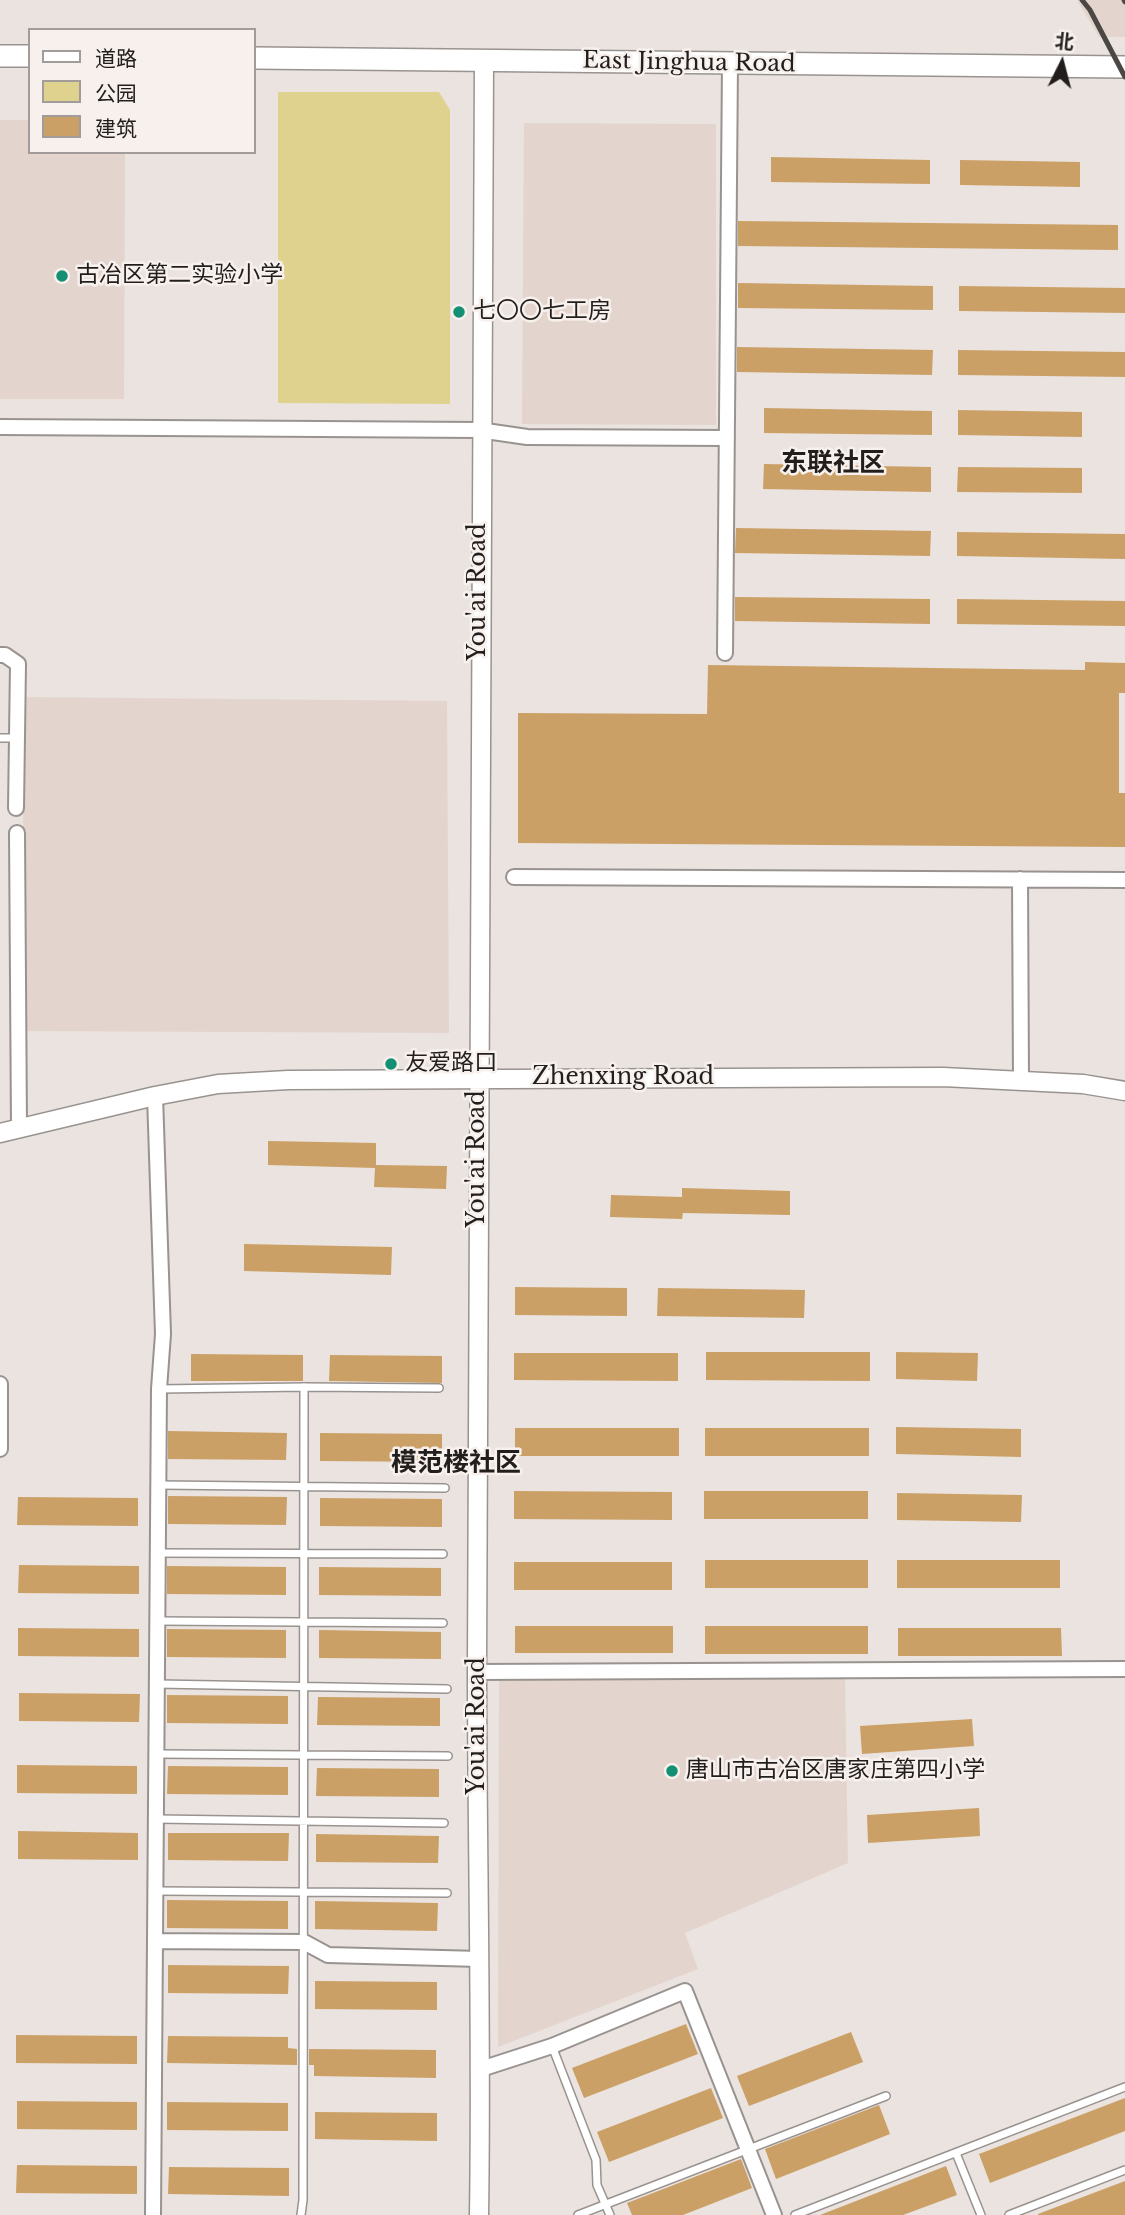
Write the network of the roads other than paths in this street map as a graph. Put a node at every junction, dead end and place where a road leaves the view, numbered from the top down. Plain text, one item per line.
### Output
1 (0, 56) edge
2 (28, 56) edge
3 (256, 58) edge
4 (484, 61) junction
5 (730, 63) junction
6 (1125, 68) edge
7 (0, 427) edge
8 (479, 430) junction
9 (727, 438) junction
10 (725, 653) dead end
11 (0, 655) edge
12 (0, 738) edge
13 (17, 738) junction
14 (16, 808) dead end
15 (17, 833) dead end
16 (514, 877) dead end
17 (1020, 879) junction
18 (1125, 880) edge
19 (478, 1079) junction
20 (1021, 1081) junction
21 (1125, 1091) edge
22 (155, 1096) junction
23 (19, 1128) junction
24 (0, 1133) edge
25 (0, 1384) edge
26 (304, 1387) junction
27 (439, 1388) dead end
28 (159, 1389) junction
29 (0, 1449) edge
30 (158, 1485) junction
31 (304, 1487) junction
32 (445, 1489) dead end
33 (158, 1553) junction
34 (304, 1553) junction
35 (443, 1554) dead end
36 (158, 1621) junction
37 (304, 1622) junction
38 (443, 1623) dead end
39 (1125, 1669) edge
40 (477, 1672) junction
41 (157, 1684) junction
42 (304, 1686) junction
43 (447, 1689) dead end
44 (157, 1754) junction
45 (304, 1755) junction
46 (448, 1756) dead end
47 (156, 1819) junction
48 (304, 1821) junction
49 (444, 1823) dead end
50 (156, 1891) junction
51 (304, 1892) junction
52 (447, 1893) dead end
53 (156, 1941) junction
54 (304, 1942) junction
55 (480, 1959) junction
56 (552, 2046) junction
57 (481, 2069) junction
58 (1125, 2087) edge
59 (886, 2096) dead end
60 (748, 2150) junction
61 (956, 2153) junction
62 (1125, 2170) edge
63 (606, 2204) junction
64 (153, 2215) edge
65 (301, 2215) edge
66 (479, 2215) edge
67 (578, 2215) edge
68 (610, 2215) edge
69 (774, 2215) edge
70 (795, 2215) edge
71 (981, 2215) edge
72 (1009, 2215) edge

1 - 2 main road
3 - 4 main road, East Jinghua Road
4 - 5 main road, East Jinghua Road
4 - 8 street, You'ai Road
5 - 6 main road, East Jinghua Road
5 - 9 street
7 - 8 street
8 - 9 street
8 - 19 street, You'ai Road
9 - 10 street
11 - 13 street
12 - 13 lane
13 - 14 street
15 - 23 street
16 - 17 street
17 - 18 street
17 - 20 street
19 - 20 street, Zhenxing Road
19 - 22 street, Zhenxing Road
19 - 40 street, You'ai Road
20 - 21 street, Zhenxing Road
22 - 23 street, Zhenxing Road
22 - 28 street
23 - 24 street, Zhenxing Road
25 - 29 street
26 - 27 lane
26 - 28 lane
26 - 31 lane
28 - 30 street
30 - 31 lane
30 - 33 street
31 - 32 lane
31 - 34 lane
33 - 34 lane
33 - 36 street
34 - 35 lane
34 - 37 lane
36 - 37 lane
36 - 41 street
37 - 38 lane
37 - 42 lane
39 - 40 street
40 - 55 street, You'ai Road
41 - 42 lane
41 - 44 street
42 - 43 lane
42 - 45 lane
44 - 45 lane
44 - 47 street
45 - 46 lane
45 - 48 lane
47 - 48 lane
47 - 50 street
48 - 49 lane
48 - 51 lane
50 - 51 lane
50 - 53 street
51 - 52 lane
51 - 54 lane
53 - 54 street
53 - 64 street
54 - 55 street
54 - 65 lane
55 - 57 street, You'ai Road
56 - 57 street
56 - 60 street
56 - 63 lane
57 - 66 street, You'ai Road
58 - 61 lane
59 - 60 lane
60 - 63 lane
60 - 69 street
61 - 70 lane
61 - 71 lane
62 - 72 lane
63 - 67 lane
63 - 68 lane

